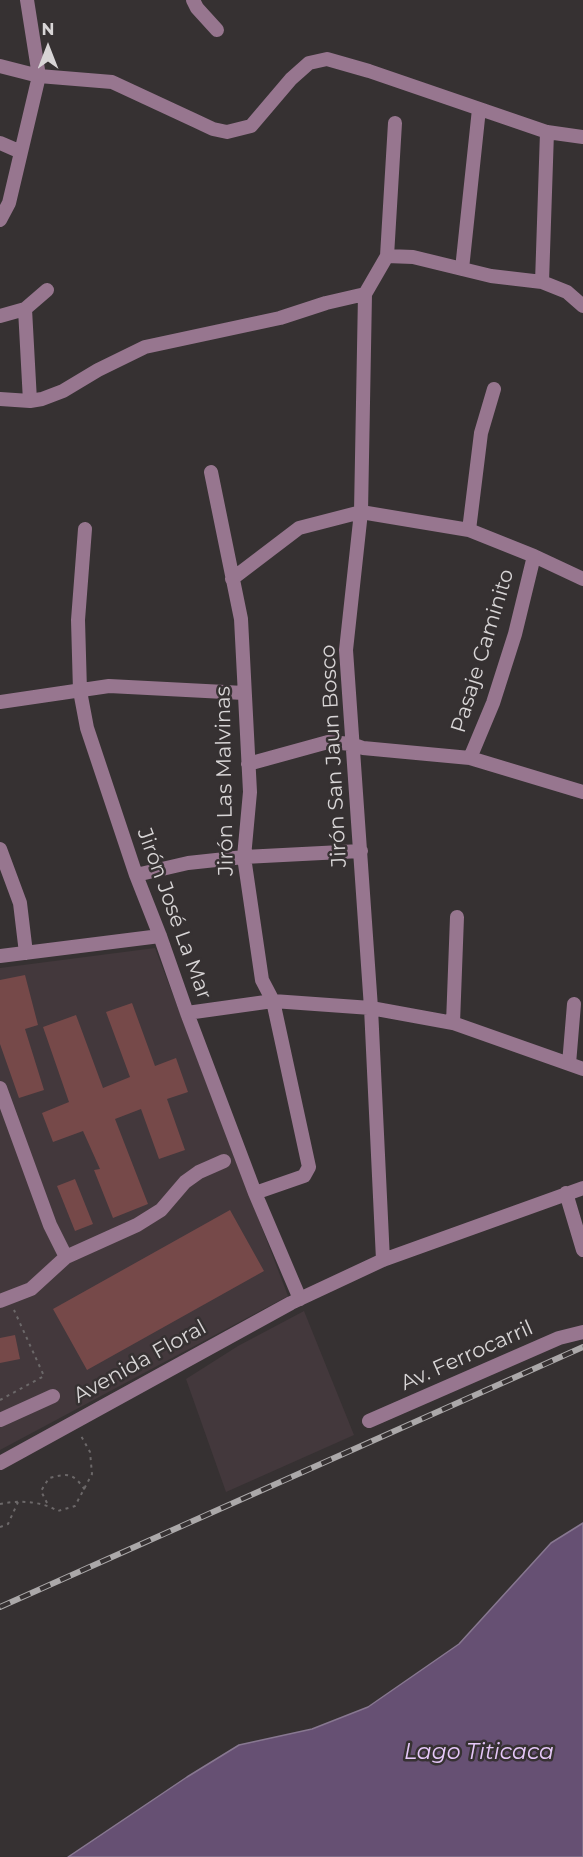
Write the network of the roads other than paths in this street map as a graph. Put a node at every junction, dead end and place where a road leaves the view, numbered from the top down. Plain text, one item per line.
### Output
1 (27, 0) edge
2 (194, 0) edge
3 (217, 30) dead end
4 (0, 66) edge
5 (39, 76) junction
6 (479, 109) junction
7 (395, 123) dead end
8 (547, 132) junction
9 (583, 137) edge
10 (0, 143) edge
11 (21, 152) junction
12 (4, 202) edge
13 (0, 220) edge
14 (387, 256) junction
15 (462, 269) junction
16 (542, 282) junction
17 (47, 290) dead end
18 (365, 294) junction
19 (583, 306) edge
20 (25, 309) junction
21 (0, 316) edge
22 (494, 389) dead end
23 (0, 399) edge
24 (30, 401) junction
25 (211, 471) dead end
26 (360, 512) junction
27 (85, 529) dead end
28 (469, 530) junction
29 (534, 556) junction
30 (232, 579) junction
31 (583, 579) edge
32 (80, 691) junction
33 (244, 693) junction
34 (0, 702) edge
35 (352, 744) junction
36 (470, 758) junction
37 (248, 764) junction
38 (583, 792) edge
39 (0, 849) edge
40 (361, 851) junction
41 (244, 856) junction
42 (136, 875) junction
43 (457, 917) dead end
44 (160, 936) junction
45 (27, 954) junction
46 (0, 956) edge
47 (273, 1001) junction
48 (574, 1004) dead end
49 (370, 1008) junction
50 (187, 1013) junction
51 (453, 1023) junction
52 (569, 1064) junction
53 (583, 1069) edge
54 (0, 1088) edge
55 (224, 1161) dead end
56 (583, 1188) edge
57 (255, 1193) junction
58 (567, 1193) junction
59 (583, 1250) edge
60 (66, 1257) junction
61 (383, 1260) junction
62 (4, 1299) edge
63 (300, 1299) junction
64 (583, 1332) edge
65 (53, 1396) dead end
66 (0, 1420) edge
67 (369, 1421) dead end
68 (0, 1463) edge

1 - 5 street
2 - 3 street
4 - 5 street
5 - 6 street
5 - 11 street
6 - 8 street
6 - 15 street
7 - 14 street
8 - 9 street
8 - 16 street
10 - 11 street
11 - 12 street
12 - 13 street
14 - 15 street
14 - 18 street, Jirón San Jaun Bosco
15 - 16 street
16 - 19 street
17 - 20 street
18 - 24 street
18 - 26 street, Jirón San Jaun Bosco
20 - 21 street
20 - 24 street
22 - 28 street
23 - 24 street
25 - 30 street, Jirón Las Malvinas
26 - 28 street
26 - 30 street
26 - 35 street, Jirón San Jaun Bosco
27 - 32 street, Jirón José La Mar
28 - 29 street
29 - 31 street
29 - 36 street, Pasaje Caminito
30 - 33 street, Jirón Las Malvinas
32 - 33 street
32 - 34 street
32 - 42 street, Jirón José La Mar
33 - 37 street, Jirón Las Malvinas
35 - 36 street
35 - 37 street
35 - 40 street, Jirón San Jaun Bosco
36 - 38 street
37 - 41 street, Jirón Las Malvinas
39 - 45 street
40 - 41 street
40 - 49 street, Jirón San Jaun Bosco
41 - 42 street
41 - 47 street, Jirón Las Malvinas
42 - 44 street, Jirón José La Mar
43 - 51 street
44 - 45 street
44 - 50 street, Jirón José La Mar
45 - 46 street
47 - 49 street
47 - 50 street
47 - 57 street, Jirón Las Malvinas
48 - 52 street
49 - 51 street
49 - 61 street, Jirón San Jaun Bosco
50 - 57 street, Jirón José La Mar
51 - 52 street
52 - 53 street
54 - 60 street
55 - 60 street
56 - 58 street, Avenida Floral
57 - 63 street, Jirón José La Mar
58 - 59 street
58 - 61 street, Avenida Floral
60 - 62 street
61 - 63 street, Avenida Floral
63 - 68 street, Avenida Floral
64 - 67 street, Av. Ferrocarril
65 - 66 street

